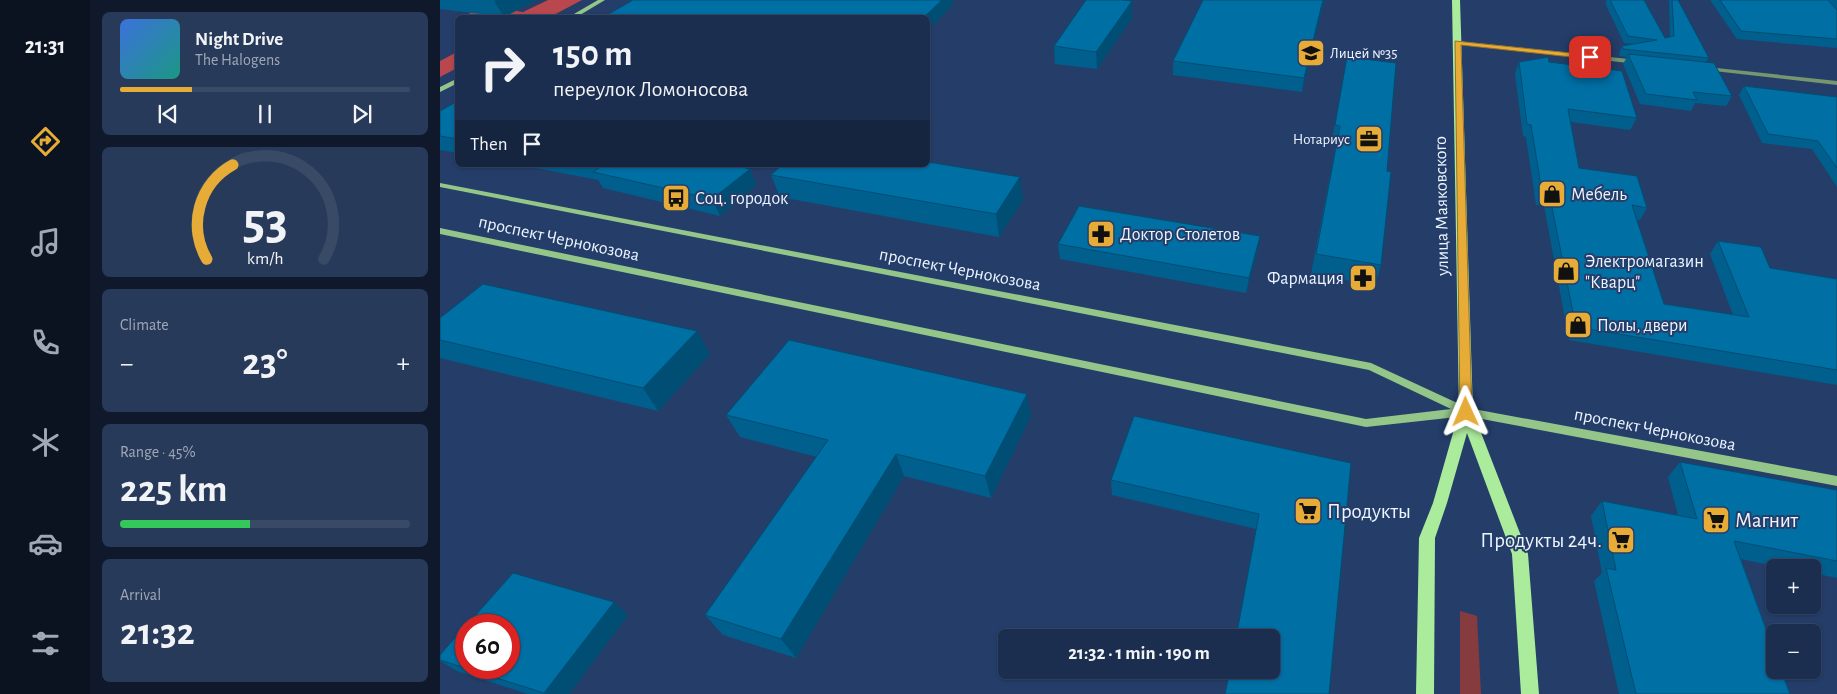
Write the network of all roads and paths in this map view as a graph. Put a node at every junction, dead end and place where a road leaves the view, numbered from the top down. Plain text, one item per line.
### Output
1 (602, 0) edge
2 (1456, 0) edge
3 (575, 15) edge
4 (1458, 43) junction
5 (1642, 62) edge
6 (1701, 69) edge
7 (455, 82) edge
8 (1837, 83) edge
9 (440, 90) edge
10 (440, 185) edge
11 (440, 231) edge
12 (1466, 412) junction
13 (1837, 481) edge
14 (1425, 694) edge
15 (1530, 694) edge

1 - 3 street
2 - 4 main road, улица Маяковского
4 - 5 street
4 - 12 main road, улица Маяковского
6 - 8 street
7 - 9 street
10 - 12 street, проспект Чернокозова
11 - 12 street, проспект Чернокозова
12 - 13 street, проспект Чернокозова
12 - 14 main road, улица Маяковского
12 - 15 main road, улица Маяковского

